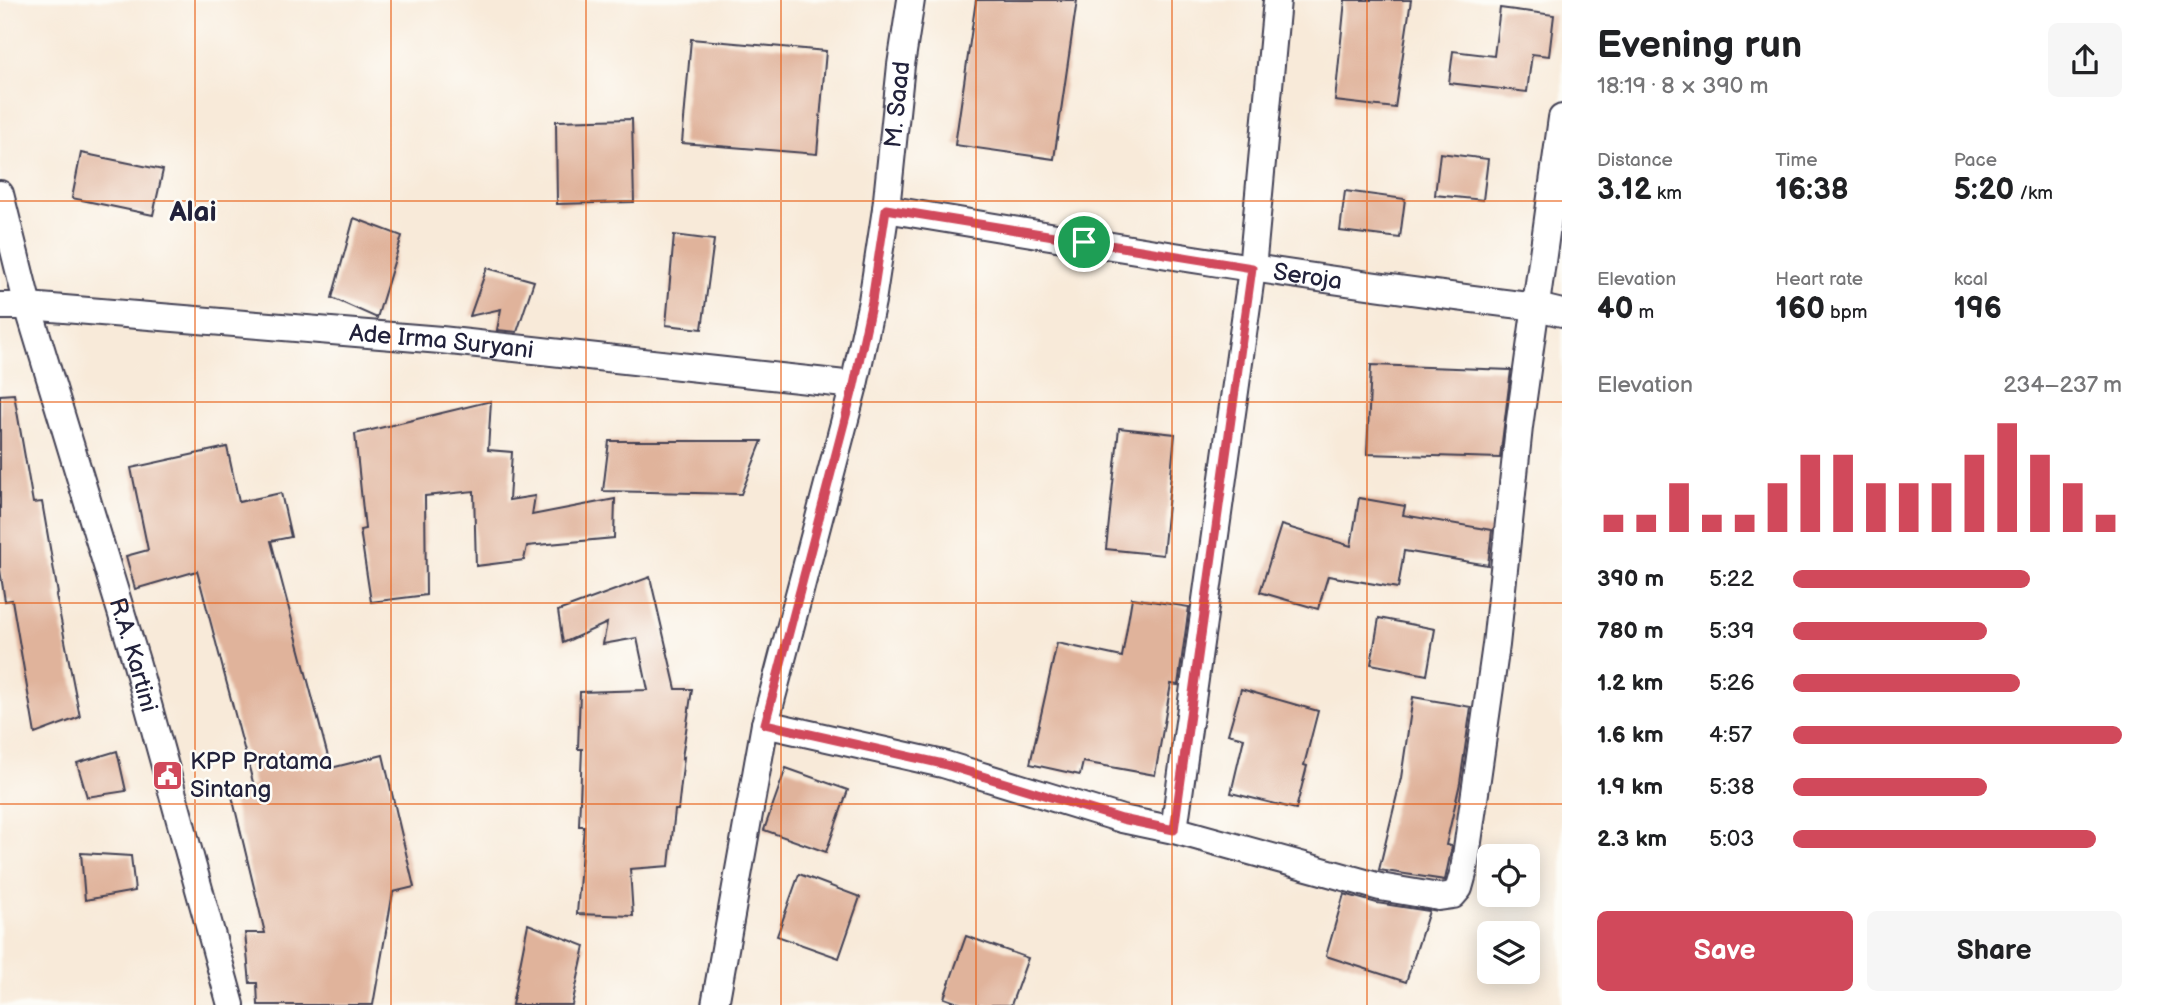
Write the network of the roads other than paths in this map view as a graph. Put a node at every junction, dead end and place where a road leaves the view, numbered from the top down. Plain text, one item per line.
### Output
1 (911, 0) edge
2 (1277, 0) edge
3 (1562, 118) edge
4 (0, 194) edge
5 (886, 209) junction
6 (1252, 268) junction
7 (0, 306) edge
8 (28, 306) junction
9 (1550, 310) edge
10 (854, 385) junction
11 (765, 724) junction
12 (1174, 830) junction
13 (231, 1005) edge
14 (715, 1005) edge

1 - 5 street, M. Saad
2 - 6 street
3 - 9 street
4 - 8 street, R.A. Kartini
5 - 6 street, Seroja
5 - 10 street, M. Saad
6 - 9 street, Seroja
6 - 12 street
7 - 8 street, Ade Irma Suryani
8 - 10 street, Ade Irma Suryani
8 - 13 street, R.A. Kartini
9 - 12 street
10 - 11 street, M. Saad
11 - 12 street
11 - 14 street, M. Saad

